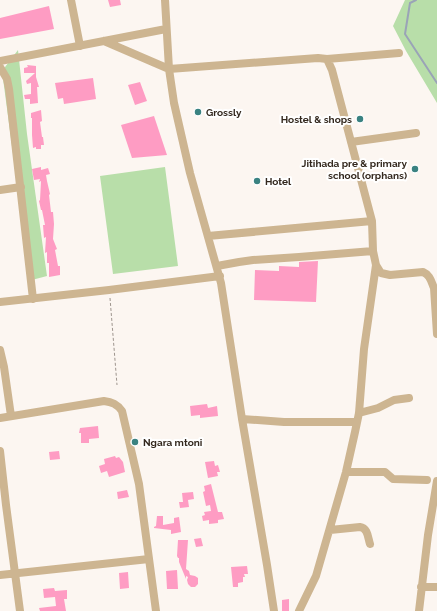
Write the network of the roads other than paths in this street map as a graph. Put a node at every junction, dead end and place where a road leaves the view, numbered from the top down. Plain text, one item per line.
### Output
1 (71, 0) edge
2 (165, 0) edge
3 (166, 29) junction
4 (104, 41) junction
5 (80, 46) junction
6 (398, 52) dead end
7 (327, 60) junction
8 (1, 61) edge
9 (169, 70) junction
10 (416, 133) dead end
11 (351, 142) junction
12 (21, 187) junction
13 (0, 190) edge
14 (372, 221) junction
15 (208, 236) junction
16 (373, 251) junction
17 (376, 265) junction
18 (217, 266) junction
19 (220, 276) junction
20 (33, 298) junction
21 (0, 302) edge
22 (437, 334) edge
23 (0, 350) edge
24 (409, 398) dead end
25 (359, 413) junction
26 (12, 416) junction
27 (0, 418) edge
28 (242, 419) junction
29 (357, 422) junction
30 (0, 451) edge
31 (346, 472) junction
32 (427, 480) dead end
33 (437, 481) edge
34 (330, 530) junction
35 (370, 544) dead end
36 (149, 559) junction
37 (15, 573) junction
38 (0, 575) edge
39 (421, 587) junction
40 (437, 587) edge
41 (20, 611) edge
42 (156, 611) edge
43 (274, 611) edge
44 (299, 611) edge
45 (419, 611) edge

1 - 5 street
2 - 3 street
3 - 4 street
3 - 9 street
4 - 5 street
4 - 9 street
5 - 8 street
6 - 7 street
7 - 9 street
7 - 11 street
8 - 12 street
9 - 15 street
10 - 11 street
11 - 14 street
12 - 13 street
12 - 20 street
14 - 15 street
14 - 16 street
15 - 18 street
16 - 17 street
16 - 18 street
17 - 22 street
17 - 25 street
18 - 19 street
19 - 20 street
19 - 28 street
20 - 21 street
23 - 26 street
24 - 25 street
25 - 29 street
26 - 27 street
26 - 36 street
28 - 29 street
28 - 43 street
29 - 31 street
30 - 37 street
31 - 32 street
31 - 34 street
33 - 39 street
34 - 35 street
34 - 44 street
36 - 37 street
36 - 42 street
37 - 38 street
37 - 41 street
39 - 40 street
39 - 45 street

